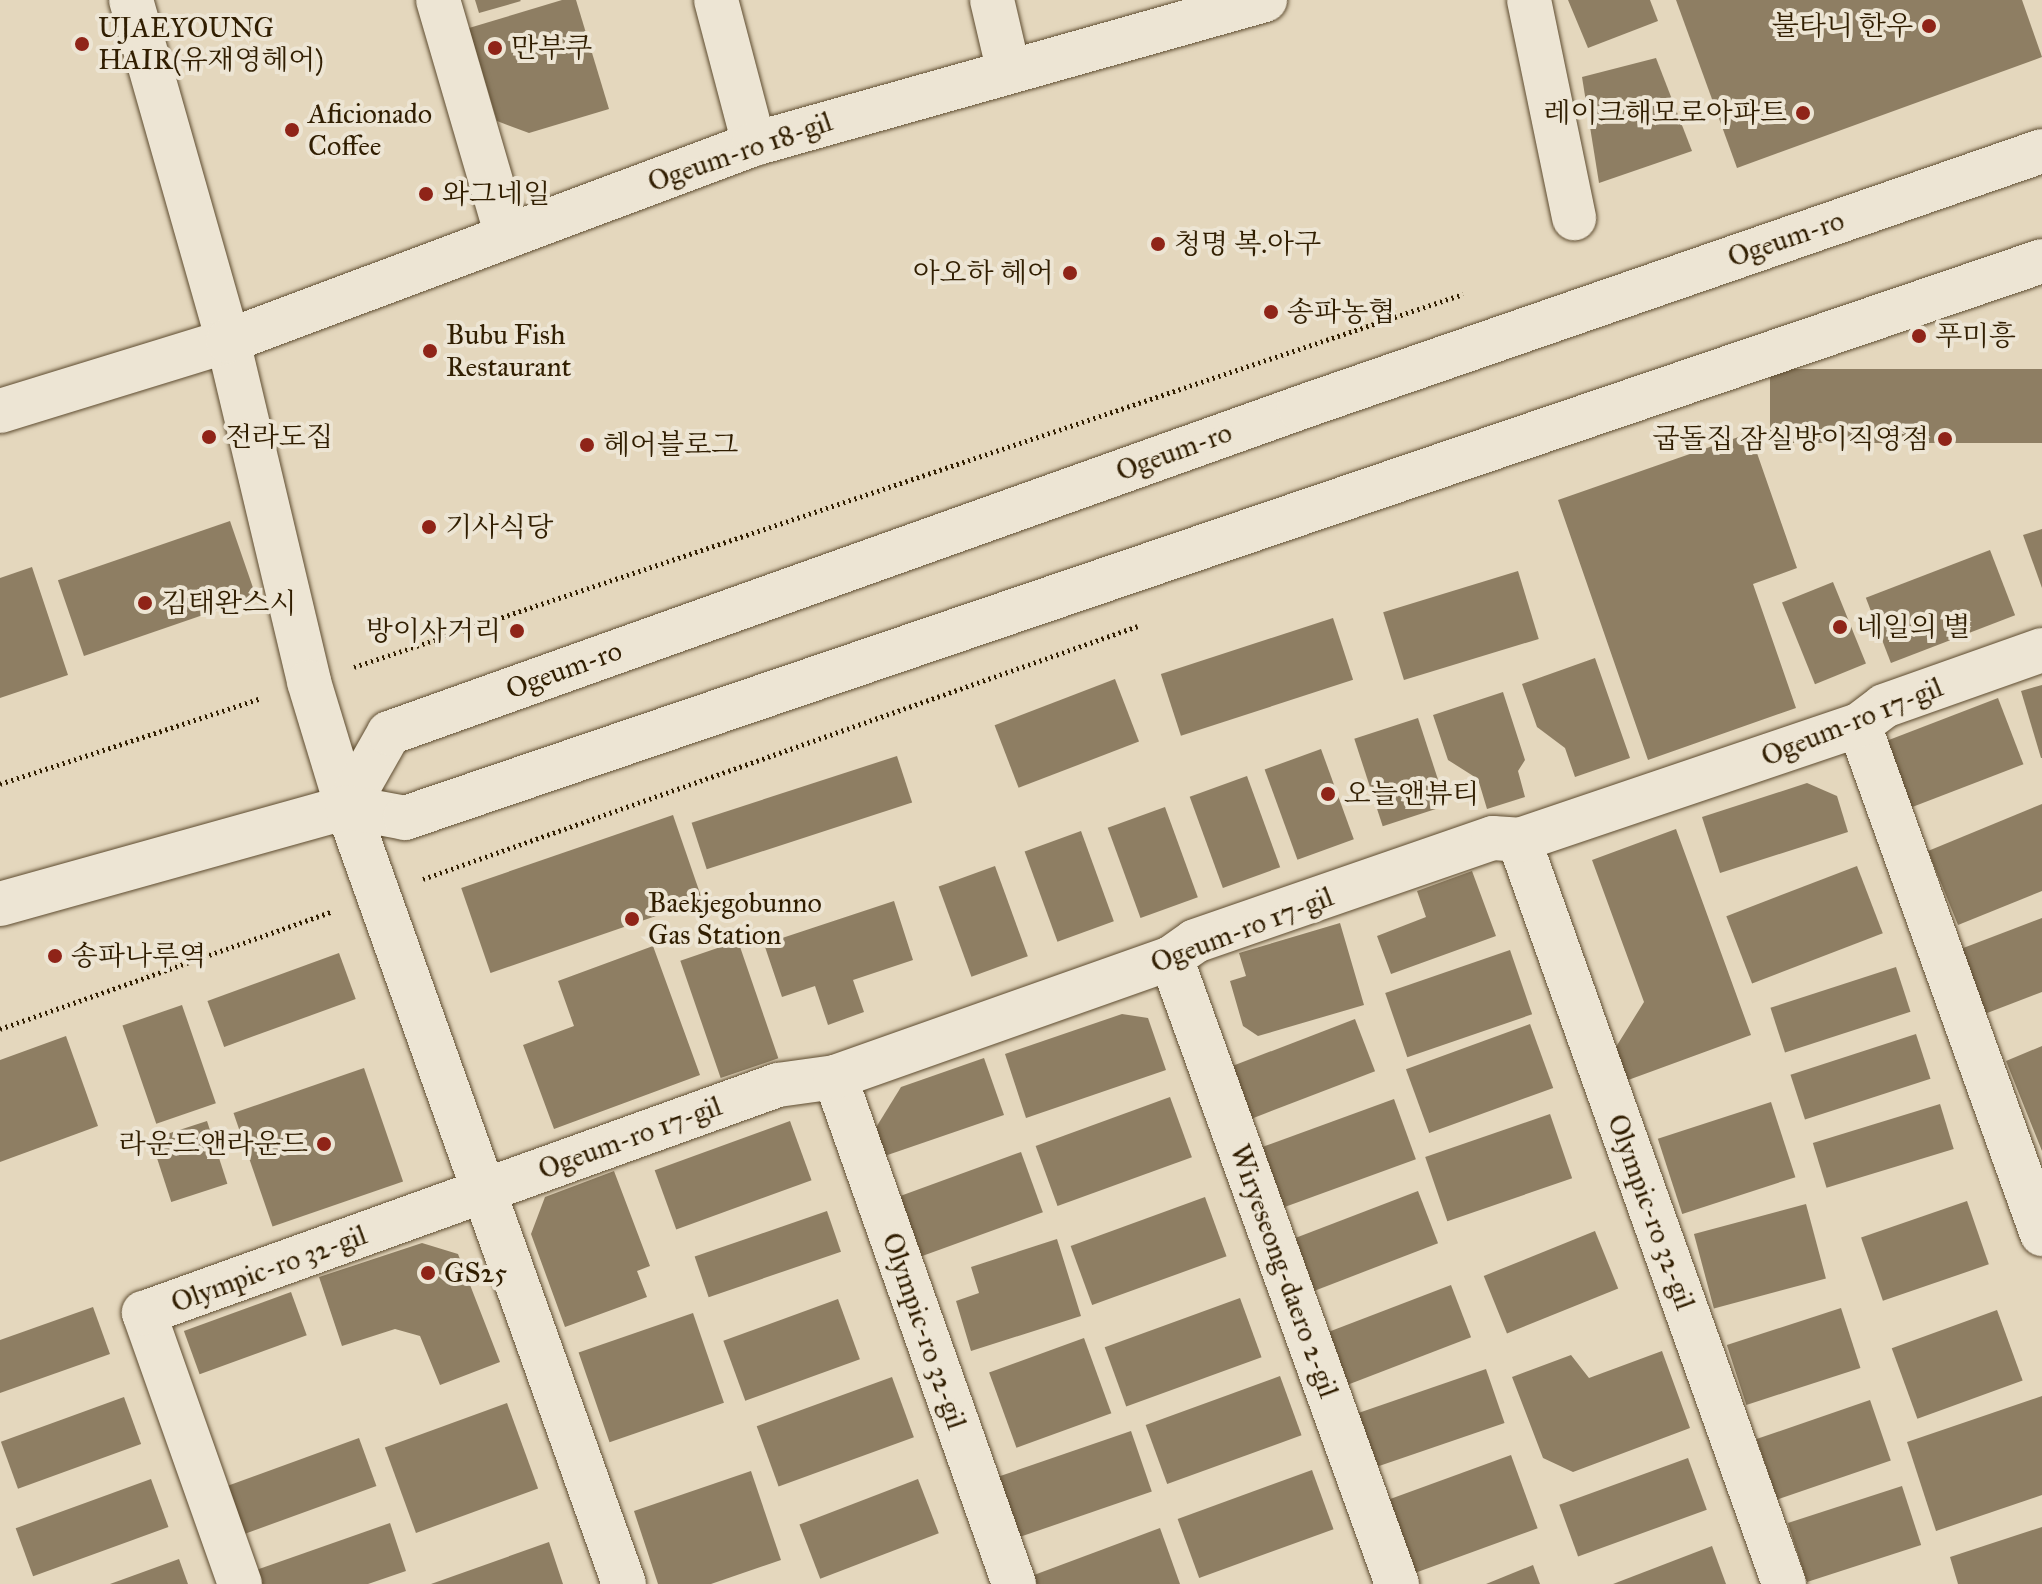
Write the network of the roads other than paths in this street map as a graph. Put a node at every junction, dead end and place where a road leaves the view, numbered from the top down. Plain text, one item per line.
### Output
1 (131, 0) edge
2 (438, 0) edge
3 (716, 0) edge
4 (992, 0) edge
5 (1265, 0) edge
6 (1529, 0) edge
7 (1008, 68) junction
8 (754, 144) junction
9 (2042, 151) edge
10 (1574, 218) dead end
11 (507, 236) junction
12 (2042, 261) edge
13 (228, 341) junction
14 (0, 411) edge
15 (2042, 650) edge
16 (1859, 725) junction
17 (347, 807) junction
18 (1519, 840) junction
19 (0, 904) edge
20 (1171, 958) junction
21 (835, 1077) junction
22 (484, 1192) junction
23 (2042, 1234) edge
24 (240, 1584) edge
25 (624, 1584) edge
26 (1014, 1584) edge
27 (1397, 1584) edge
28 (1784, 1584) edge

1 - 13 street
2 - 11 street
3 - 8 street
4 - 7 street
5 - 7 street, Ogeum-ro 18-gil
6 - 10 street
7 - 8 street, Ogeum-ro 18-gil
8 - 11 street, Ogeum-ro 18-gil
9 - 17 street, Ogeum-ro
11 - 13 street, Ogeum-ro 18-gil
12 - 17 street
13 - 14 street, Ogeum-ro 18-gil
13 - 17 street
15 - 16 street, Ogeum-ro 17-gil
16 - 18 street, Ogeum-ro 17-gil
16 - 23 street
17 - 19 street
17 - 22 street
18 - 20 street, Ogeum-ro 17-gil
18 - 28 street, Olympic-ro 32-gil
20 - 21 street, Ogeum-ro 17-gil
20 - 27 street, Wiryeseong-daero 2-gil
21 - 22 street, Ogeum-ro 17-gil
21 - 26 street, Olympic-ro 32-gil
22 - 24 street, Olympic-ro 32-gil
22 - 25 street

